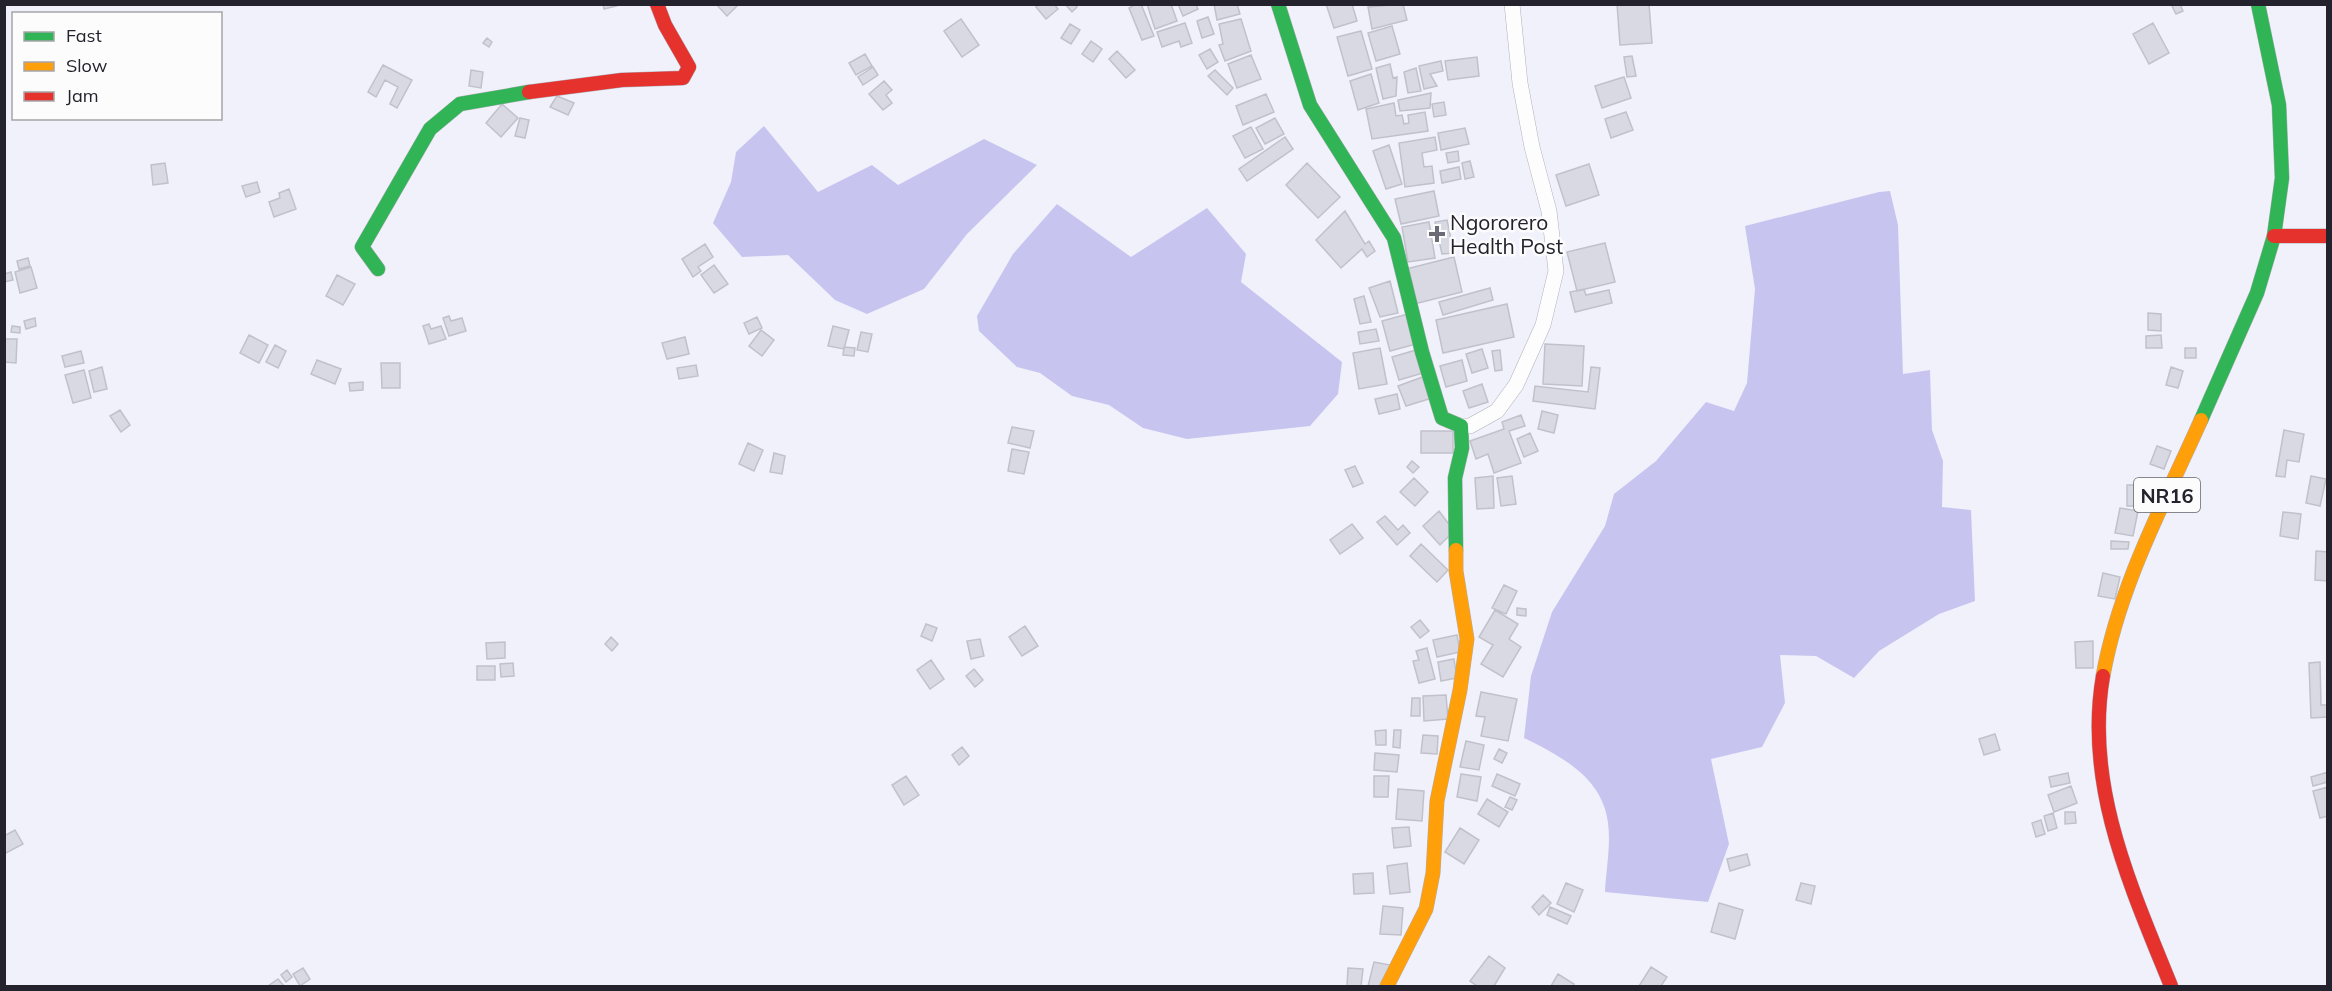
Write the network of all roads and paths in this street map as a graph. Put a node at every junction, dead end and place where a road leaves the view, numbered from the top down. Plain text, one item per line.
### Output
1 (657, 4) edge
2 (1278, 4) edge
3 (1512, 4) edge
4 (2258, 4) edge
5 (2274, 236) junction
6 (2328, 236) edge
7 (378, 269) dead end
8 (1461, 426) junction
9 (1387, 987) edge
10 (2171, 987) edge

1 - 7 street
2 - 8 street
3 - 8 street
4 - 5 street, NR16
5 - 6 street
5 - 10 street, NR16
8 - 9 street

